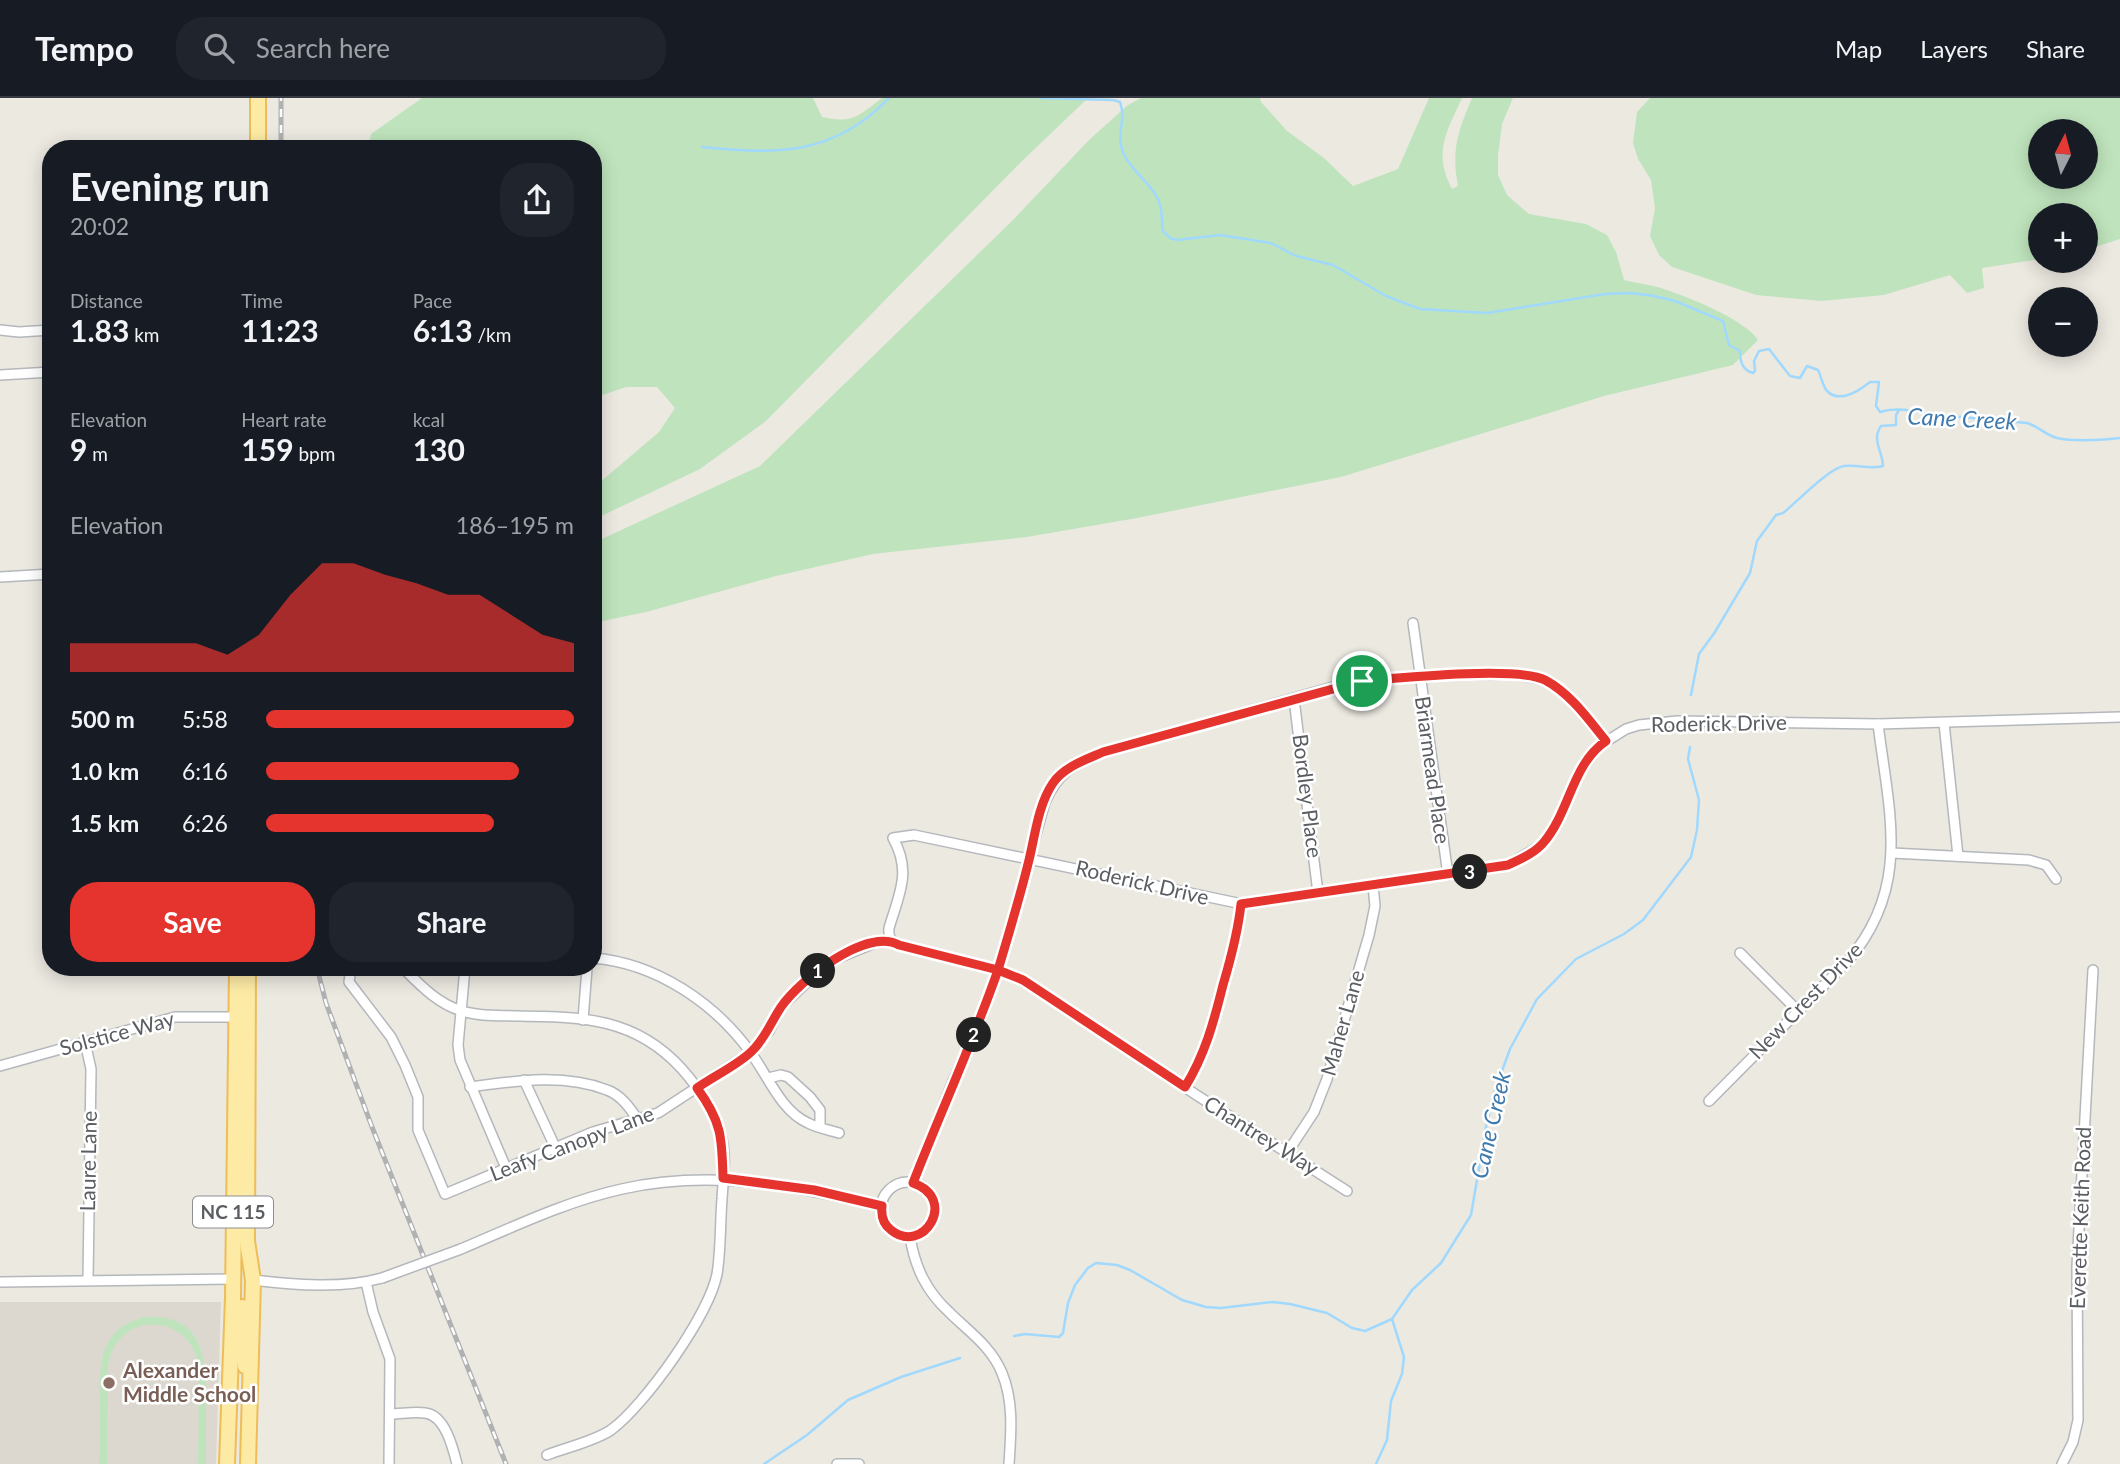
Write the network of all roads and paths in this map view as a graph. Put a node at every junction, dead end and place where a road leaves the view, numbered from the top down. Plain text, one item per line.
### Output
1 (258, 98) edge
2 (257, 140) edge
3 (0, 330) edge
4 (42, 331) edge
5 (42, 373) edge
6 (0, 375) edge
7 (42, 575) edge
8 (0, 578) edge
9 (1413, 623) dead end
10 (1419, 677) junction
11 (1294, 699) junction
12 (2120, 717) edge
13 (1944, 723) junction
14 (1878, 724) junction
15 (1606, 741) junction
16 (1892, 853) junction
17 (1958, 856) junction
18 (1030, 858) junction
19 (1448, 875) junction
20 (2056, 879) dead end
21 (1373, 885) junction
22 (1318, 893) junction
23 (1241, 904) junction
24 (892, 941) junction
25 (1740, 953) dead end
26 (602, 960) edge
27 (998, 970) junction
28 (2094, 970) dead end
29 (237, 976) edge
30 (248, 976) edge
31 (350, 976) edge
32 (411, 976) edge
33 (464, 976) edge
34 (586, 976) edge
35 (461, 1011) junction
36 (1798, 1011) junction
37 (236, 1017) junction
38 (583, 1020) junction
39 (85, 1042) junction
40 (751, 1052) junction
41 (0, 1066) edge
42 (768, 1078) junction
43 (524, 1080) junction
44 (470, 1087) junction
45 (1185, 1087) junction
46 (697, 1088) junction
47 (1709, 1101) dead end
48 (638, 1120) junction
49 (820, 1127) junction
50 (839, 1133) dead end
51 (556, 1149) junction
52 (1287, 1153) junction
53 (233, 1154) junction
54 (506, 1168) junction
55 (723, 1178) junction
56 (913, 1183) junction
57 (1348, 1191) dead end
58 (882, 1206) junction
59 (910, 1237) junction
60 (233, 1279) junction
61 (88, 1280) junction
62 (253, 1280) junction
63 (0, 1282) edge
64 (366, 1283) junction
65 (251, 1377) junction
66 (390, 1414) junction
67 (547, 1455) dead end
68 (228, 1464) edge
69 (248, 1464) edge
70 (388, 1464) edge
71 (457, 1464) edge
72 (836, 1464) edge
73 (851, 1464) edge
74 (859, 1464) edge
75 (1009, 1464) edge
76 (2062, 1464) edge

1 - 2 main road
3 - 4 street
5 - 6 street
7 - 8 street
9 - 10 street, Briarmead Place
10 - 11 street
10 - 15 street
10 - 19 street, Briarmead Place
11 - 18 street
11 - 22 street, Bordley Place
12 - 13 street, Roderick Drive
13 - 14 street, Roderick Drive
13 - 17 street
14 - 15 street, Roderick Drive
14 - 16 street, New Crest Drive
15 - 19 street, Roderick Drive
16 - 17 street
16 - 36 street, New Crest Drive
17 - 20 street
18 - 23 street, Roderick Drive
18 - 24 street, Roderick Drive
18 - 27 street
19 - 21 street, Roderick Drive
21 - 22 street, Roderick Drive
21 - 52 street, Maher Lane
22 - 23 street, Roderick Drive
23 - 45 street
24 - 27 street, Chantrey Way
24 - 40 street, Leafy Canopy Lane
25 - 36 street
26 - 40 street
27 - 45 street, Chantrey Way
27 - 56 street
28 - 76 street, Everette Keith Road
29 - 37 main road, NC 115
30 - 62 main road, NC 115
31 - 54 street, Leafy Canopy Lane
32 - 35 street
33 - 35 street
34 - 38 street
35 - 38 street
35 - 44 street
36 - 47 street, New Crest Drive
37 - 39 street, Solstice Way
37 - 53 main road, NC 115
38 - 46 street
39 - 41 street, Solstice Way
39 - 61 street, Laure Lane
40 - 42 street
40 - 46 street, Leafy Canopy Lane
42 - 49 street
42 - 49 street
43 - 44 street
43 - 48 street
43 - 51 street
44 - 54 street
45 - 52 street, Chantrey Way
46 - 48 street, Leafy Canopy Lane
46 - 55 street
48 - 51 street, Leafy Canopy Lane
49 - 50 street
51 - 54 street, Leafy Canopy Lane
52 - 57 street, Chantrey Way
53 - 60 main road, NC 115
53 - 62 main road
55 - 58 street
55 - 64 street, bridge
55 - 67 street
56 - 58 street
56 - 59 street
58 - 59 street
59 - 75 street
60 - 61 street
60 - 65 main road
60 - 68 main road, NC 115
61 - 63 street
62 - 64 street
62 - 65 main road, NC 115
64 - 66 street
65 - 69 main road, NC 115
66 - 70 street
66 - 71 street
72 - 73 street
73 - 74 street

